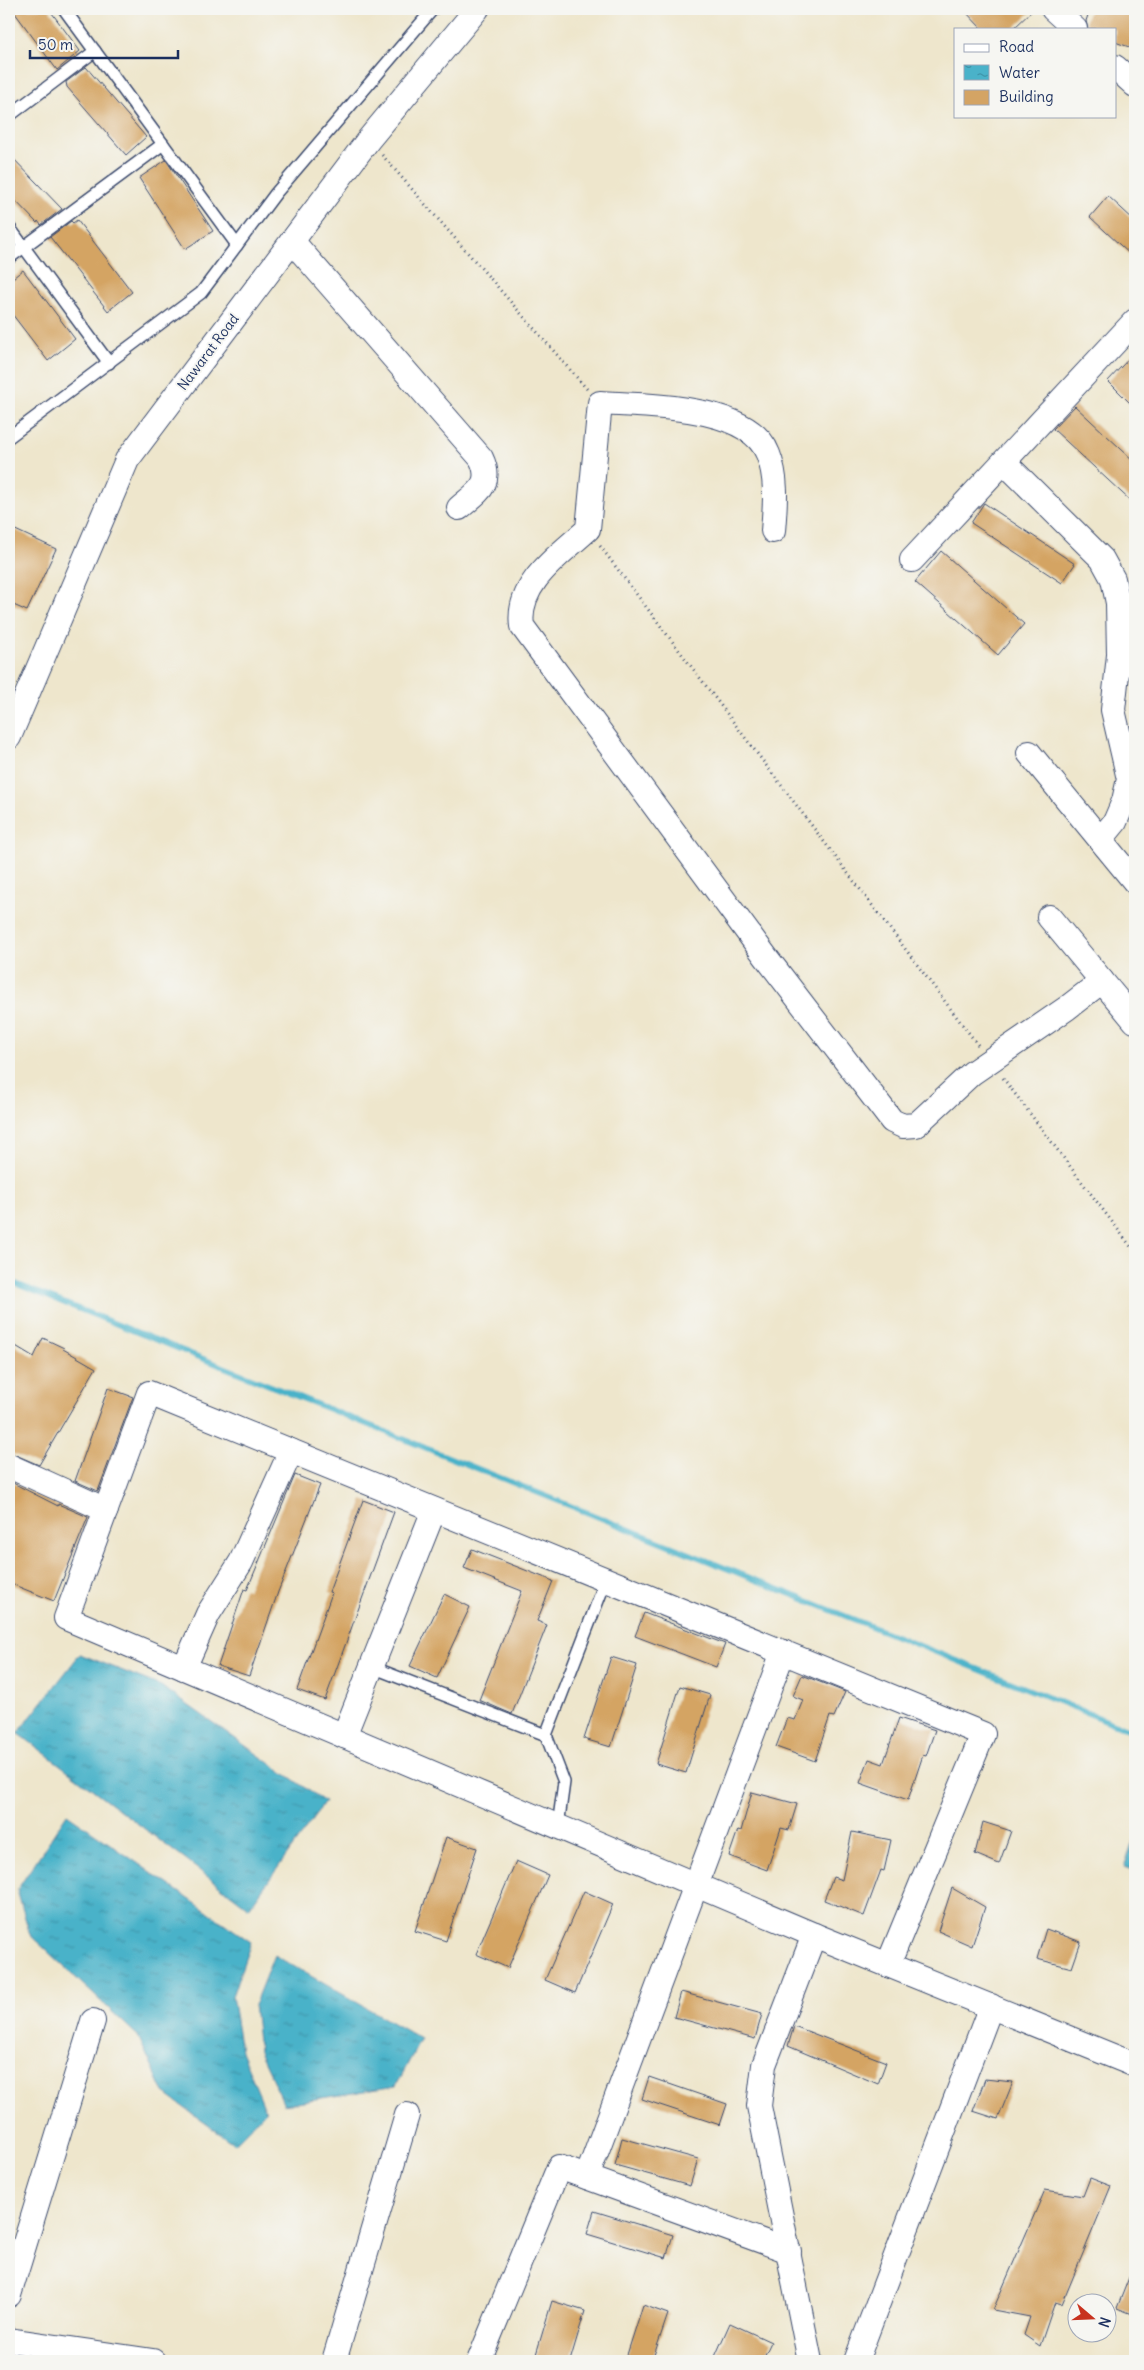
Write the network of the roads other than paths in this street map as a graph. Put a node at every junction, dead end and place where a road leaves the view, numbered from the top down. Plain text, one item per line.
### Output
1 (64, 9) edge
2 (434, 9) edge
3 (477, 9) edge
4 (1053, 9) edge
5 (1074, 28) edge
6 (95, 50) junction
7 (1116, 68) edge
8 (1135, 86) edge
9 (9, 116) edge
10 (163, 144) junction
11 (9, 227) edge
12 (292, 241) junction
13 (237, 246) junction
14 (24, 247) junction
15 (9, 258) edge
16 (1135, 321) edge
17 (109, 363) junction
18 (9, 437) edge
19 (1004, 462) junction
20 (459, 508) dead end
21 (772, 531) dead end
22 (912, 560) dead end
23 (10, 729) edge
24 (1029, 753) dead end
25 (1101, 839) junction
26 (1134, 876) edge
27 (1049, 918) dead end
28 (1102, 981) junction
29 (1135, 1021) edge
30 (291, 1452) junction
31 (9, 1466) edge
32 (106, 1510) junction
33 (434, 1510) junction
34 (606, 1580) junction
35 (782, 1652) junction
36 (372, 1667) junction
37 (184, 1668) junction
38 (546, 1735) junction
39 (344, 1736) junction
40 (558, 1826) junction
41 (697, 1886) junction
42 (814, 1935) junction
43 (888, 1965) junction
44 (991, 2006) junction
45 (93, 2021) dead end
46 (1135, 2064) edge
47 (407, 2115) dead end
48 (587, 2177) junction
49 (789, 2250) junction
50 (9, 2295) edge
51 (9, 2340) edge
52 (153, 2361) edge
53 (334, 2361) edge
54 (478, 2361) edge
55 (810, 2361) edge
56 (856, 2361) edge

1 - 6 lane
2 - 13 lane
3 - 12 street, Nawarat Road
4 - 5 street
6 - 9 lane
6 - 10 lane
7 - 8 street
10 - 13 lane
10 - 14 lane
11 - 14 lane
12 - 20 street
12 - 23 street, Nawarat Road
13 - 17 lane
14 - 15 lane
14 - 17 lane
16 - 19 street
17 - 18 lane
19 - 22 street
19 - 25 street
21 - 28 street
24 - 25 street
25 - 26 street
27 - 28 street
28 - 29 street
30 - 32 street
30 - 33 street
30 - 37 street
31 - 32 street
32 - 37 street
33 - 34 street
33 - 36 street
34 - 35 street
34 - 38 lane
35 - 41 street
35 - 43 street
36 - 38 lane
36 - 39 street
37 - 39 street
38 - 40 lane
39 - 40 street
40 - 41 street
41 - 42 street
41 - 48 street
42 - 43 street
42 - 49 street
43 - 44 street
44 - 46 street
44 - 56 street
45 - 50 street
47 - 53 street
48 - 49 street
48 - 54 street
49 - 55 street
51 - 52 street

